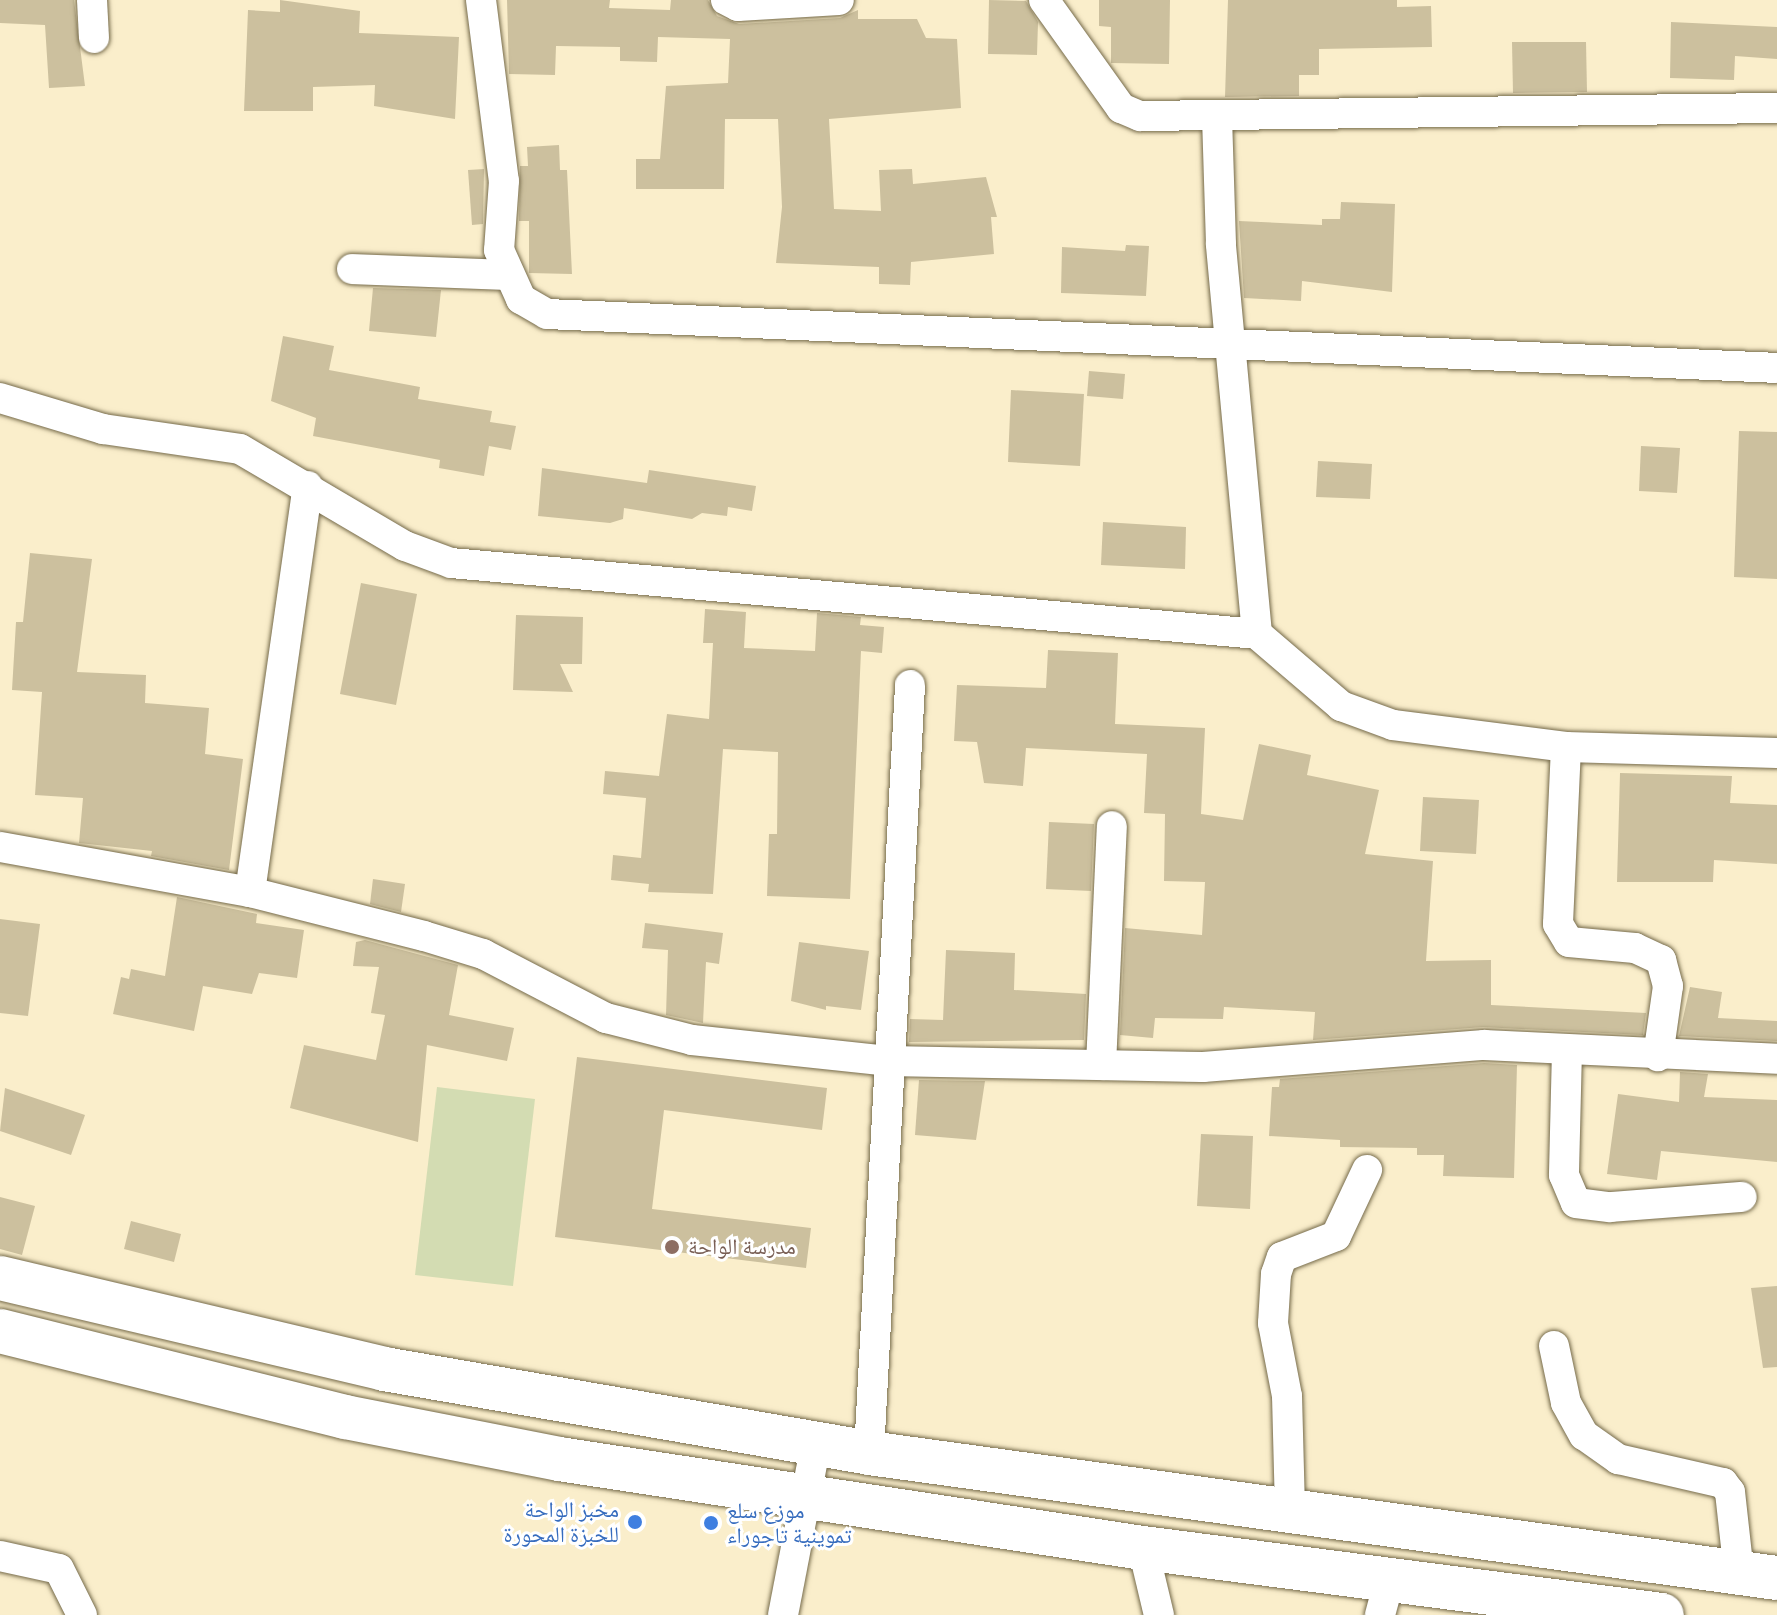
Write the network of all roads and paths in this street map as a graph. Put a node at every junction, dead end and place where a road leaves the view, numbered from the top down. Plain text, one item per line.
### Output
1 (92, 0) edge
2 (481, 0) edge
3 (726, 0) edge
4 (839, 0) edge
5 (1044, 0) edge
6 (94, 38) dead end
7 (1777, 108) edge
8 (1217, 117) junction
9 (352, 269) dead end
10 (506, 275) junction
11 (1231, 346) junction
12 (1777, 368) edge
13 (0, 398) edge
14 (308, 486) junction
15 (1257, 634) junction
16 (910, 685) dead end
17 (1566, 747) junction
18 (1777, 753) edge
19 (1112, 826) dead end
20 (0, 847) edge
21 (250, 892) junction
22 (1567, 1050) junction
23 (1658, 1056) junction
24 (1777, 1059) edge
25 (888, 1061) junction
26 (1101, 1065) junction
27 (1367, 1170) dead end
28 (1742, 1197) dead end
29 (0, 1278) edge
30 (0, 1331) edge
31 (1554, 1346) dead end
32 (816, 1444) junction
33 (869, 1453) junction
34 (804, 1499) junction
35 (1290, 1510) junction
36 (1143, 1548) junction
37 (0, 1556) edge
38 (1758, 1576) edge
39 (1385, 1598) edge
40 (82, 1615) edge
41 (783, 1615) edge
42 (1159, 1615) edge
43 (1662, 1615) edge

1 - 6 street
2 - 10 street
3 - 4 street
5 - 8 street
7 - 8 street
8 - 11 street
9 - 10 street
10 - 11 street
11 - 12 street
11 - 15 street
13 - 14 street
14 - 15 street
14 - 21 street
15 - 17 street
16 - 25 street
17 - 18 street
17 - 23 street
19 - 26 street
20 - 21 street
21 - 25 street
22 - 23 street
22 - 26 street
22 - 28 street
23 - 24 street
25 - 26 street
25 - 33 street
27 - 35 street
29 - 32 main road
30 - 34 main road
31 - 38 street
32 - 33 main road
32 - 34 street
33 - 35 main road
34 - 36 main road
34 - 41 street
35 - 38 main road
36 - 39 main road
36 - 42 street
37 - 40 street
39 - 43 main road

